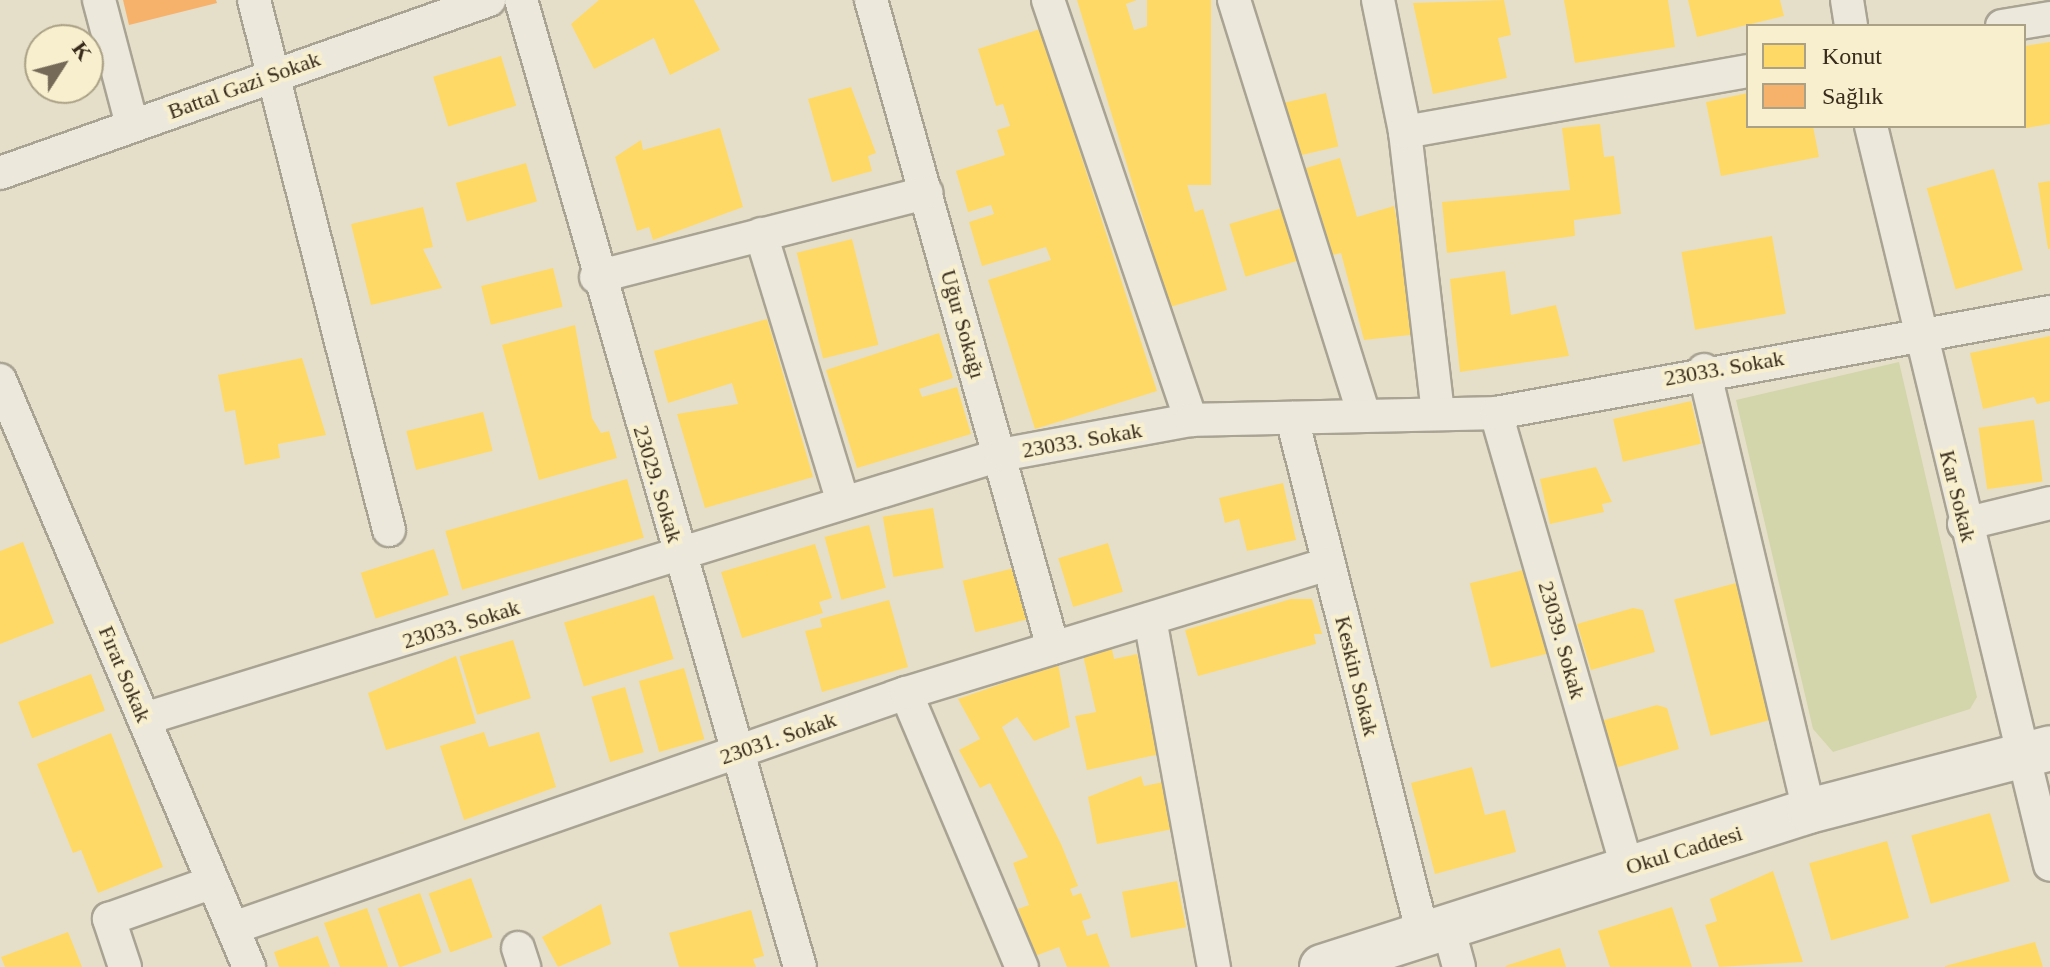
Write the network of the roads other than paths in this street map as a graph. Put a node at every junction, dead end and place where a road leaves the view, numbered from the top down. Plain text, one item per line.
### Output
1 (99, 0) edge
2 (254, 0) edge
3 (489, 0) edge
4 (521, 0) edge
5 (871, 0) edge
6 (1048, 0) edge
7 (1234, 0) edge
8 (1378, 0) edge
9 (1847, 0) edge
10 (2050, 18) edge
11 (1851, 24) edge
12 (2014, 24) edge
13 (1746, 71) edge
14 (272, 74) junction
15 (132, 125) junction
16 (1871, 128) edge
17 (1405, 132) junction
18 (0, 173) edge
19 (926, 193) junction
20 (761, 234) junction
21 (596, 277) junction
22 (2050, 312) edge
23 (1919, 336) junction
24 (1704, 370) junction
25 (0, 380) edge
26 (1496, 413) junction
27 (1438, 414) junction
28 (1364, 415) junction
29 (1292, 418) junction
30 (1191, 420) junction
31 (1000, 455) junction
32 (843, 503) junction
33 (2050, 503) edge
34 (1964, 524) junction
35 (389, 530) dead end
36 (680, 558) junction
37 (1329, 564) junction
38 (1150, 619) junction
39 (1053, 648) junction
40 (906, 693) junction
41 (144, 719) junction
42 (2035, 752) edge
43 (738, 753) junction
44 (1809, 811) junction
45 (2050, 865) edge
46 (1627, 867) junction
47 (213, 882) junction
48 (233, 928) junction
49 (1443, 943) edge
50 (125, 967) edge
51 (249, 967) edge
52 (800, 967) edge
53 (1022, 967) edge
54 (1214, 967) edge
55 (1322, 967) edge

1 - 15 street
2 - 14 street
3 - 14 street, Battal Gazi Sokak
4 - 21 street, 23029. Sokak
5 - 19 street, Uğur Sokağı
6 - 30 street
7 - 28 street
8 - 17 street
9 - 11 street
10 - 12 street
13 - 17 street
14 - 15 street, Battal Gazi Sokak
14 - 35 street
15 - 18 street, Battal Gazi Sokak
16 - 23 street, Kar Sokak
17 - 27 street
19 - 20 street
19 - 31 street, Uğur Sokağı
20 - 21 street
20 - 32 street
21 - 36 street, 23029. Sokak
22 - 23 street, 23033. Sokak
23 - 24 street, 23033. Sokak
23 - 34 street, Kar Sokak
24 - 26 street, 23033. Sokak
24 - 44 street
25 - 41 street, Fırat Sokak
26 - 27 street, 23033. Sokak
26 - 46 street, 23039. Sokak
27 - 28 street, 23033. Sokak
28 - 29 street, 23033. Sokak
29 - 30 street, 23033. Sokak
29 - 37 street, Keskin Sokak
30 - 31 street, 23033. Sokak
31 - 32 street, 23033. Sokak
31 - 39 street, Uğur Sokağı
32 - 36 street, 23033. Sokak
33 - 34 street
34 - 42 street, Kar Sokak
36 - 41 street, 23033. Sokak
36 - 43 street, 23029. Sokak
37 - 38 street, 23031. Sokak
37 - 49 street, Keskin Sokak
38 - 39 street, 23031. Sokak
38 - 54 street
39 - 40 street, 23031. Sokak
40 - 43 street, 23031. Sokak
40 - 53 street
41 - 47 street, Fırat Sokak
42 - 44 main road, Okul Caddesi
42 - 45 street, Kar Sokak
43 - 48 street, 23031. Sokak
43 - 52 street, 23029. Sokak
44 - 46 main road, Okul Caddesi
46 - 49 main road, Okul Caddesi
47 - 48 street, Fırat Sokak
47 - 50 street
48 - 51 street, Fırat Sokak
49 - 55 main road, Okul Caddesi

